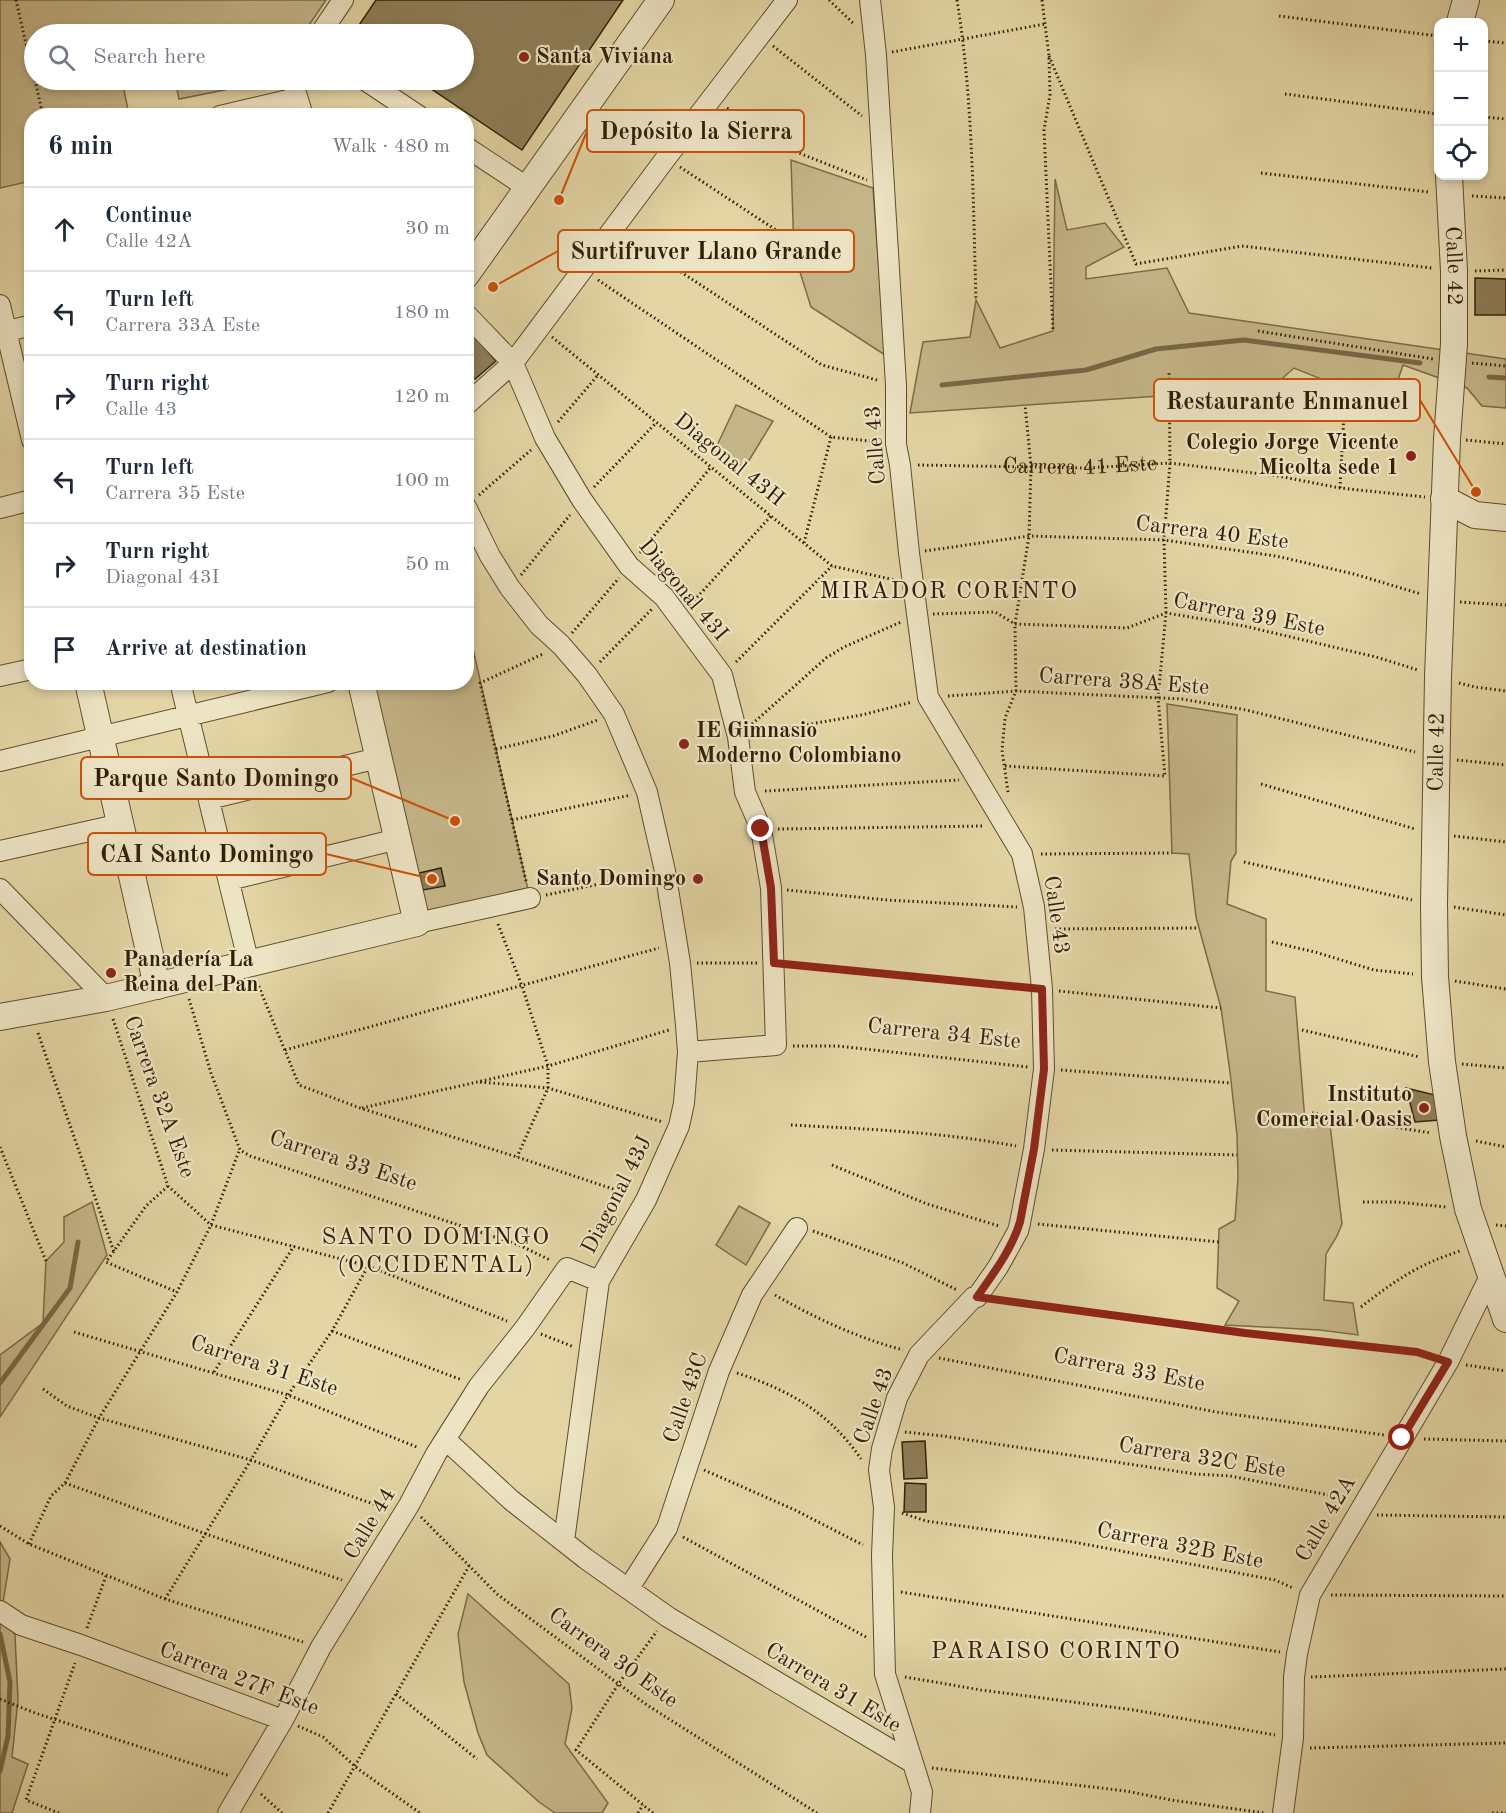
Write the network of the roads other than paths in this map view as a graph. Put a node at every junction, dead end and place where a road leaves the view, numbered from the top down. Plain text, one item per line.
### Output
1 (343, 0) edge
2 (661, 0) edge
3 (787, 0) edge
4 (870, 0) edge
5 (1466, 0) edge
6 (1461, 18) edge
7 (327, 24) edge
8 (380, 90) edge
9 (297, 98) edge
10 (254, 108) edge
11 (407, 108) edge
12 (474, 152) edge
13 (1450, 185) edge
14 (528, 188) junction
15 (474, 264) edge
16 (0, 305) edge
17 (474, 322) edge
18 (24, 327) edge
19 (3, 332) edge
20 (513, 363) junction
21 (474, 398) edge
22 (24, 410) edge
23 (1444, 499) junction
24 (24, 502) edge
25 (0, 508) edge
26 (1506, 518) edge
27 (474, 523) edge
28 (24, 671) edge
29 (0, 676) edge
30 (90, 690) edge
31 (182, 690) edge
32 (271, 690) edge
33 (363, 690) edge
34 (189, 716) junction
35 (101, 737) junction
36 (378, 758) junction
37 (0, 761) edge
38 (209, 799) junction
39 (121, 824) junction
40 (398, 839) junction
41 (0, 851) edge
42 (229, 880) junction
43 (0, 889) edge
44 (530, 898) road end
45 (417, 923) junction
46 (249, 964) junction
47 (157, 986) junction
48 (106, 998) junction
49 (0, 1017) edge
50 (688, 1052) junction
51 (797, 1228) road end
52 (1491, 1274) junction
53 (599, 1281) junction
54 (1506, 1319) edge
55 (441, 1447) junction
56 (564, 1541) junction
57 (629, 1588) junction
58 (0, 1611) edge
59 (283, 1720) junction
60 (913, 1763) junction
61 (228, 1813) edge
62 (921, 1813) edge
63 (1283, 1813) edge

1 - 7 street
2 - 14 street
3 - 20 street
4 - 60 street, Calle 43
5 - 6 street
8 - 11 street
9 - 10 street
12 - 14 street
13 - 23 street, Calle 42
14 - 15 street
16 - 19 street
17 - 20 street
18 - 19 street
19 - 22 street
20 - 21 street
20 - 50 street, Diagonal 43I
23 - 26 street
23 - 52 street, Calle 42
24 - 25 street
27 - 50 street, Diagonal 43J
28 - 29 street
30 - 35 street
31 - 34 street
32 - 34 street
33 - 36 street
34 - 35 street
34 - 38 street
35 - 37 street
35 - 39 street
36 - 38 street
36 - 40 street
38 - 42 street
39 - 41 street
39 - 47 street
40 - 42 street
40 - 45 street
42 - 46 street
43 - 48 street
44 - 45 street
45 - 46 street
46 - 47 street
47 - 48 street
48 - 49 street
50 - 53 street, Diagonal 43J
51 - 57 street, Calle 43C
52 - 54 street, Calle 42
52 - 63 street, Calle 42A
53 - 55 street, Calle 44
53 - 56 street, Diagonal 43J
55 - 56 street, Carrera 31 Este
55 - 59 street, Calle 44
56 - 57 street, Carrera 31 Este
57 - 60 street, Carrera 31 Este
58 - 59 street, Carrera 27F Este
59 - 61 street, Calle 44
60 - 62 street, Calle 43

